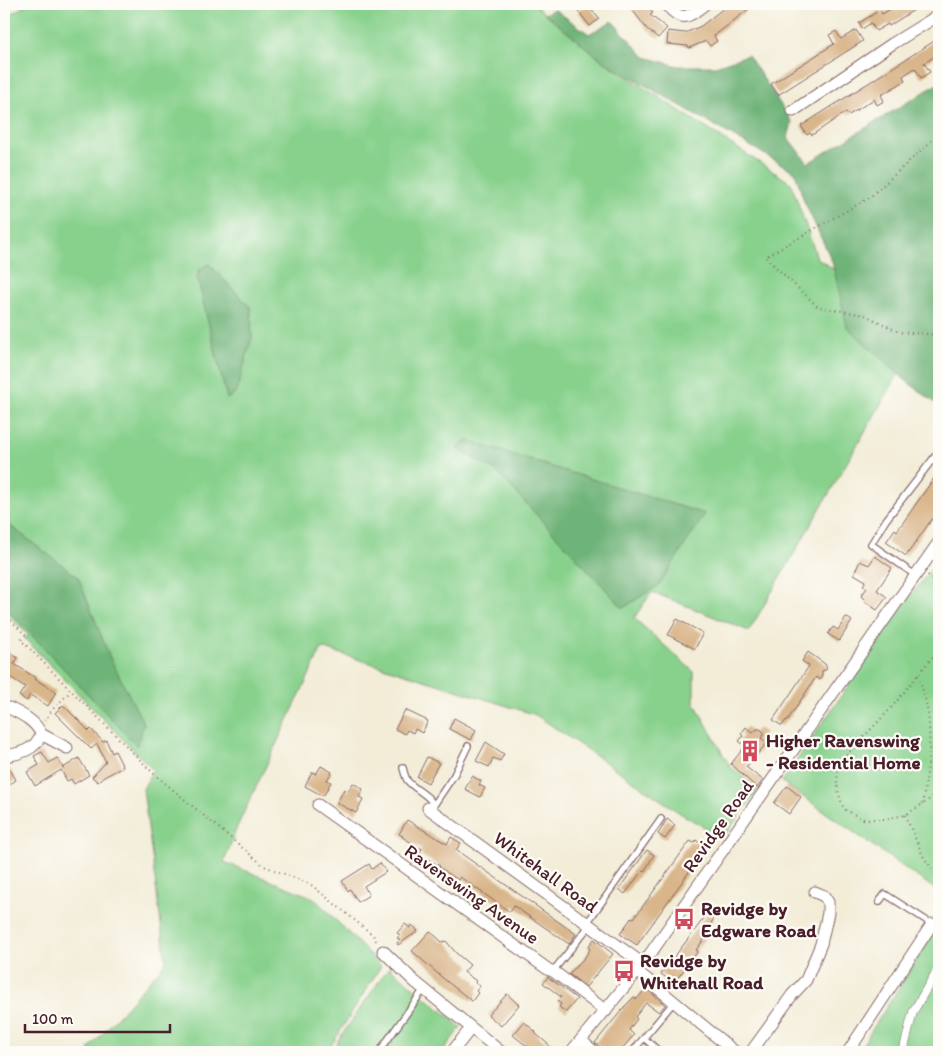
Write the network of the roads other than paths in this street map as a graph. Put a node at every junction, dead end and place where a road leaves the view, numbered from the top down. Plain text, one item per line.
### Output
1 (666, 4) edge
2 (705, 4) edge
3 (939, 15) edge
4 (793, 111) dead end
5 (939, 451) edge
6 (939, 542) edge
7 (917, 572) junction
8 (8, 708) dead end
9 (40, 732) junction
10 (468, 746) dead end
11 (67, 748) dead end
12 (4, 756) edge
13 (403, 768) dead end
14 (318, 805) dead end
15 (432, 808) junction
16 (661, 819) dead end
17 (816, 892) dead end
18 (879, 902) dead end
19 (588, 924) junction
20 (932, 924) joint
21 (383, 951) road end
22 (939, 967) edge
23 (640, 968) junction
24 (553, 971) junction
25 (424, 989) junction
26 (674, 1002) junction
27 (606, 1011) junction
28 (471, 1028) junction
29 (644, 1038) junction
30 (581, 1040) junction
31 (380, 1052) edge
32 (452, 1052) edge
33 (501, 1052) edge
34 (571, 1052) edge
35 (594, 1052) edge
36 (632, 1052) edge
37 (660, 1052) edge
38 (736, 1052) edge
39 (751, 1052) edge
40 (848, 1052) edge
41 (903, 1052) edge

1 - 2 street
3 - 4 street
5 - 7 lane
6 - 7 street, Revidge Road
7 - 23 street, Revidge Road
8 - 9 street
9 - 11 street
9 - 12 street
10 - 15 lane
13 - 15 lane
14 - 24 street, Ravenswing Avenue
15 - 19 street, Whitehall Road
16 - 19 lane
17 - 39 street
18 - 20 lane
19 - 23 street, Whitehall Road
19 - 24 lane
20 - 40 street
21 - 25 street
22 - 41 street
23 - 26 street, Whitehall Road
23 - 27 street, Revidge Road
24 - 27 street, Ravenswing Avenue
25 - 28 street
25 - 31 lane
26 - 29 lane
26 - 38 street, Whitehall Road
27 - 30 street, Revidge Road
28 - 32 street
28 - 33 street
29 - 36 lane
29 - 37 lane
30 - 34 street, Revidge Road
30 - 35 street

